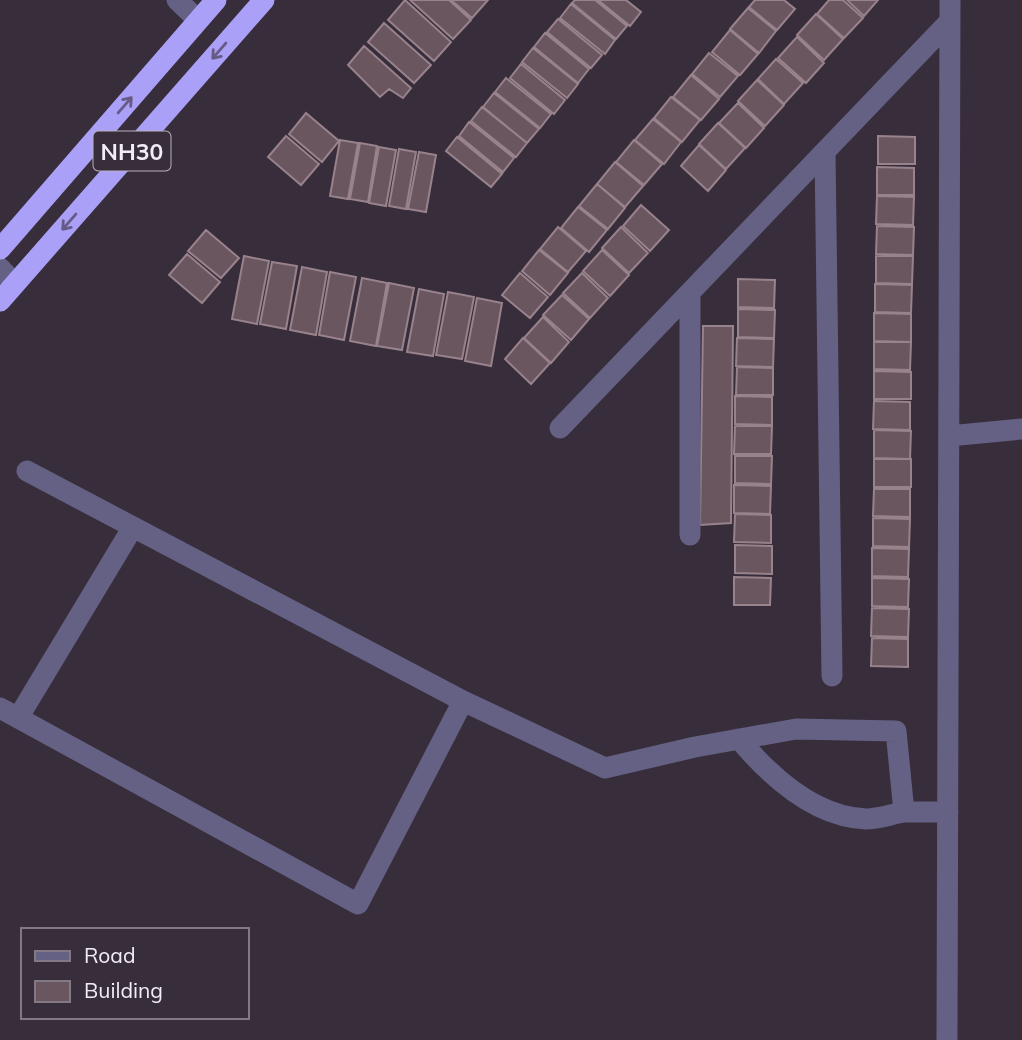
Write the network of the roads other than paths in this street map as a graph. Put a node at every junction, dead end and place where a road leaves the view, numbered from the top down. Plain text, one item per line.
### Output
1 (177, 0) edge
2 (216, 0) edge
3 (264, 0) edge
4 (950, 10) edge
5 (198, 20) junction
6 (825, 152) junction
7 (0, 249) edge
8 (0, 268) edge
9 (15, 284) junction
10 (690, 293) junction
11 (0, 301) edge
12 (560, 428) dead end
13 (1022, 429) edge
14 (949, 436) junction
15 (27, 471) dead end
16 (133, 527) junction
17 (690, 535) dead end
18 (832, 676) dead end
19 (463, 701) junction
20 (9, 713) edge
21 (739, 739) junction
22 (904, 812) junction
23 (948, 812) junction
24 (947, 1040) edge

1 - 5 street
2 - 5 highway, NH30
3 -> 9 highway, NH30
4 - 6 street
4 - 14 street
7 -> 5 highway, NH30
6 - 10 street
6 - 18 street
8 - 9 street
9 - 11 highway, NH30
10 - 12 street
10 - 17 street
13 - 14 street
14 - 23 street
15 - 16 street
16 - 19 street
16 - 20 street
19 - 20 street
19 - 21 street
21 - 22 street
21 - 22 street
22 - 23 street
23 - 24 street

